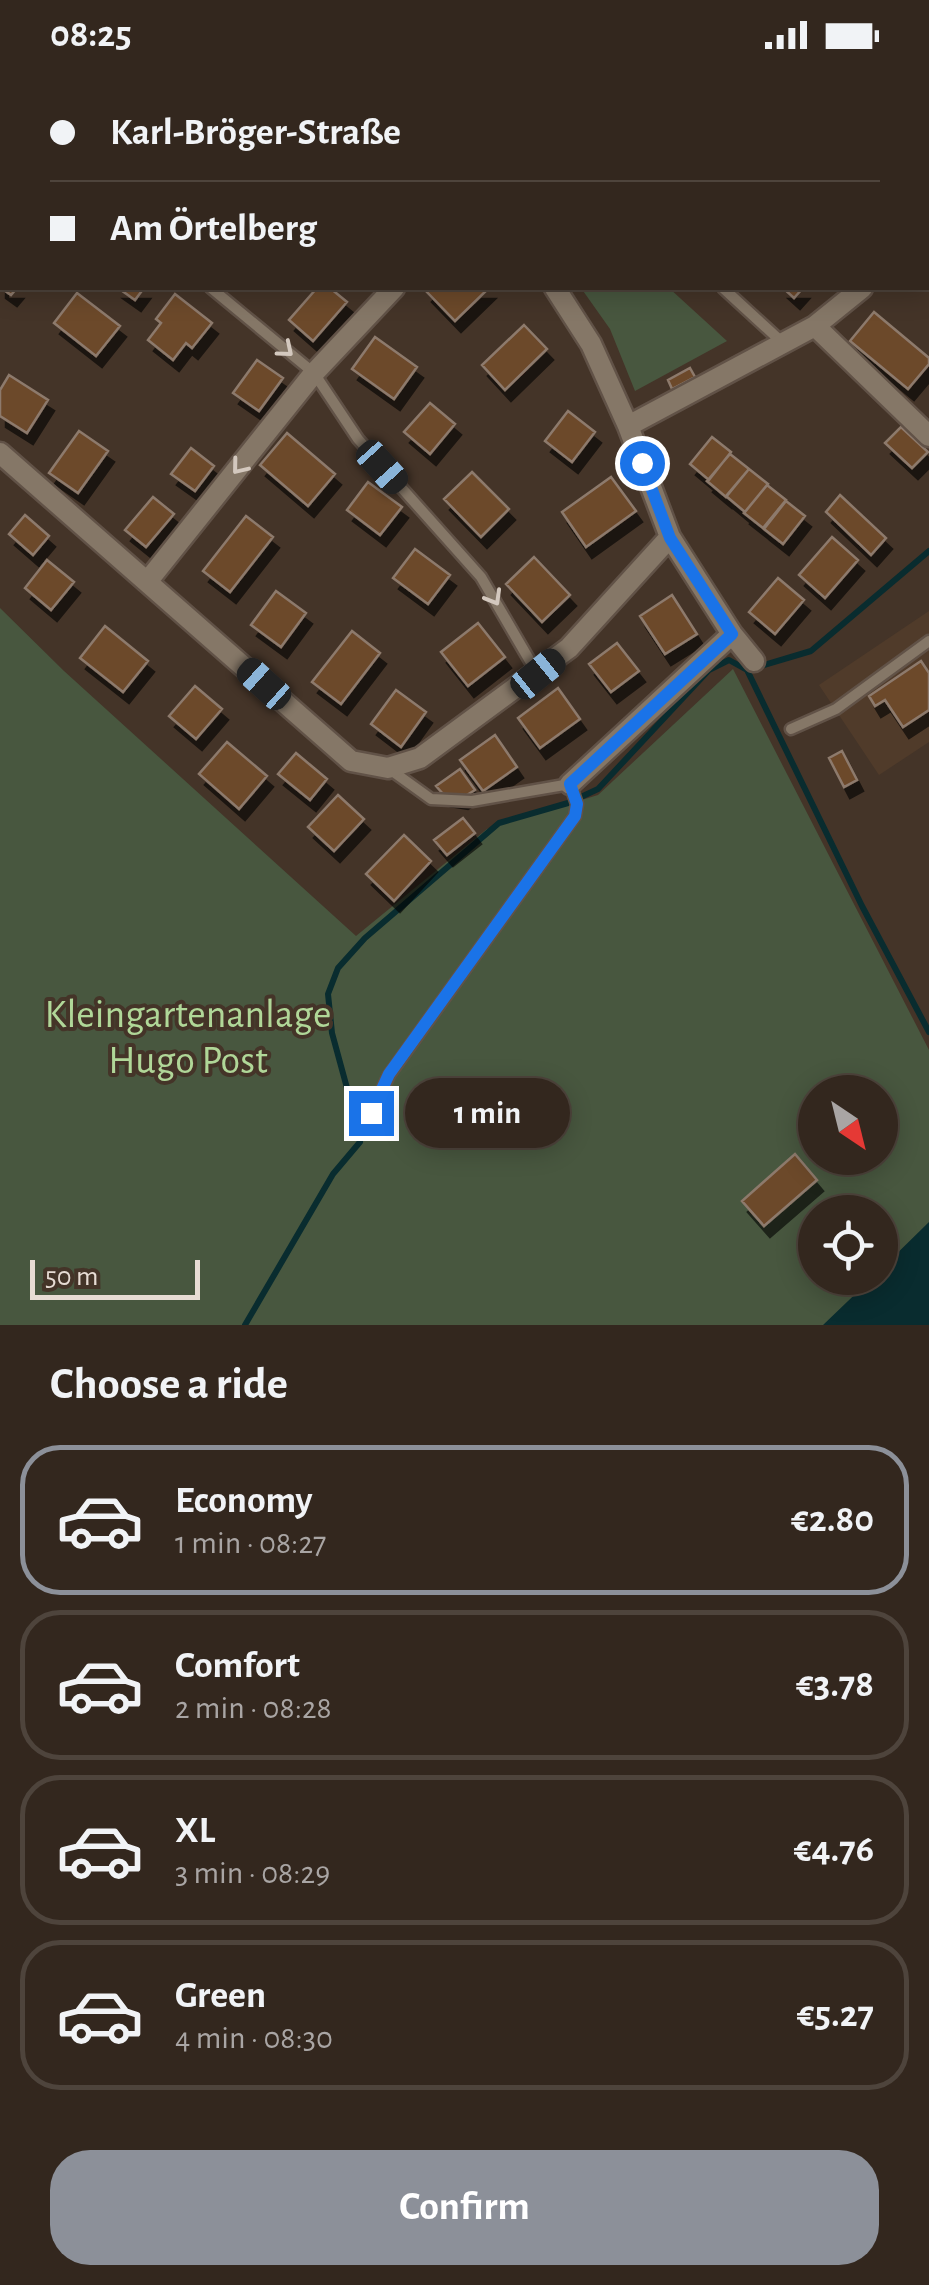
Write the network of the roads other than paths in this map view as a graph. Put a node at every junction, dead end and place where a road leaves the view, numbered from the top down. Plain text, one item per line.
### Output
1 (213, 290) edge
2 (392, 290) edge
3 (556, 290) edge
4 (725, 290) edge
5 (860, 290) edge
6 (815, 326) junction
7 (784, 344) junction
8 (314, 373) junction
9 (628, 426) junction
10 (929, 436) edge
11 (0, 453) edge
12 (670, 538) junction
13 (147, 582) junction
14 (732, 634) junction
15 (929, 641) edge
16 (754, 661) dead end
17 (538, 674) junction
18 (791, 729) dead end
19 (388, 768) junction
20 (573, 794) junction
21 (371, 1113) dead end

1 -> 8 lane
2 - 8 street
3 - 9 street
4 - 7 lane
5 - 6 street
6 - 7 street
6 - 10 street
7 - 9 street
8 -> 13 street
8 -> 17 lane
9 - 12 street
11 - 13 street
12 - 14 street
12 - 17 street
13 - 19 street
14 - 16 street
14 - 20 street
15 - 18 lane
17 - 19 street
19 - 20 lane
20 - 21 lane

